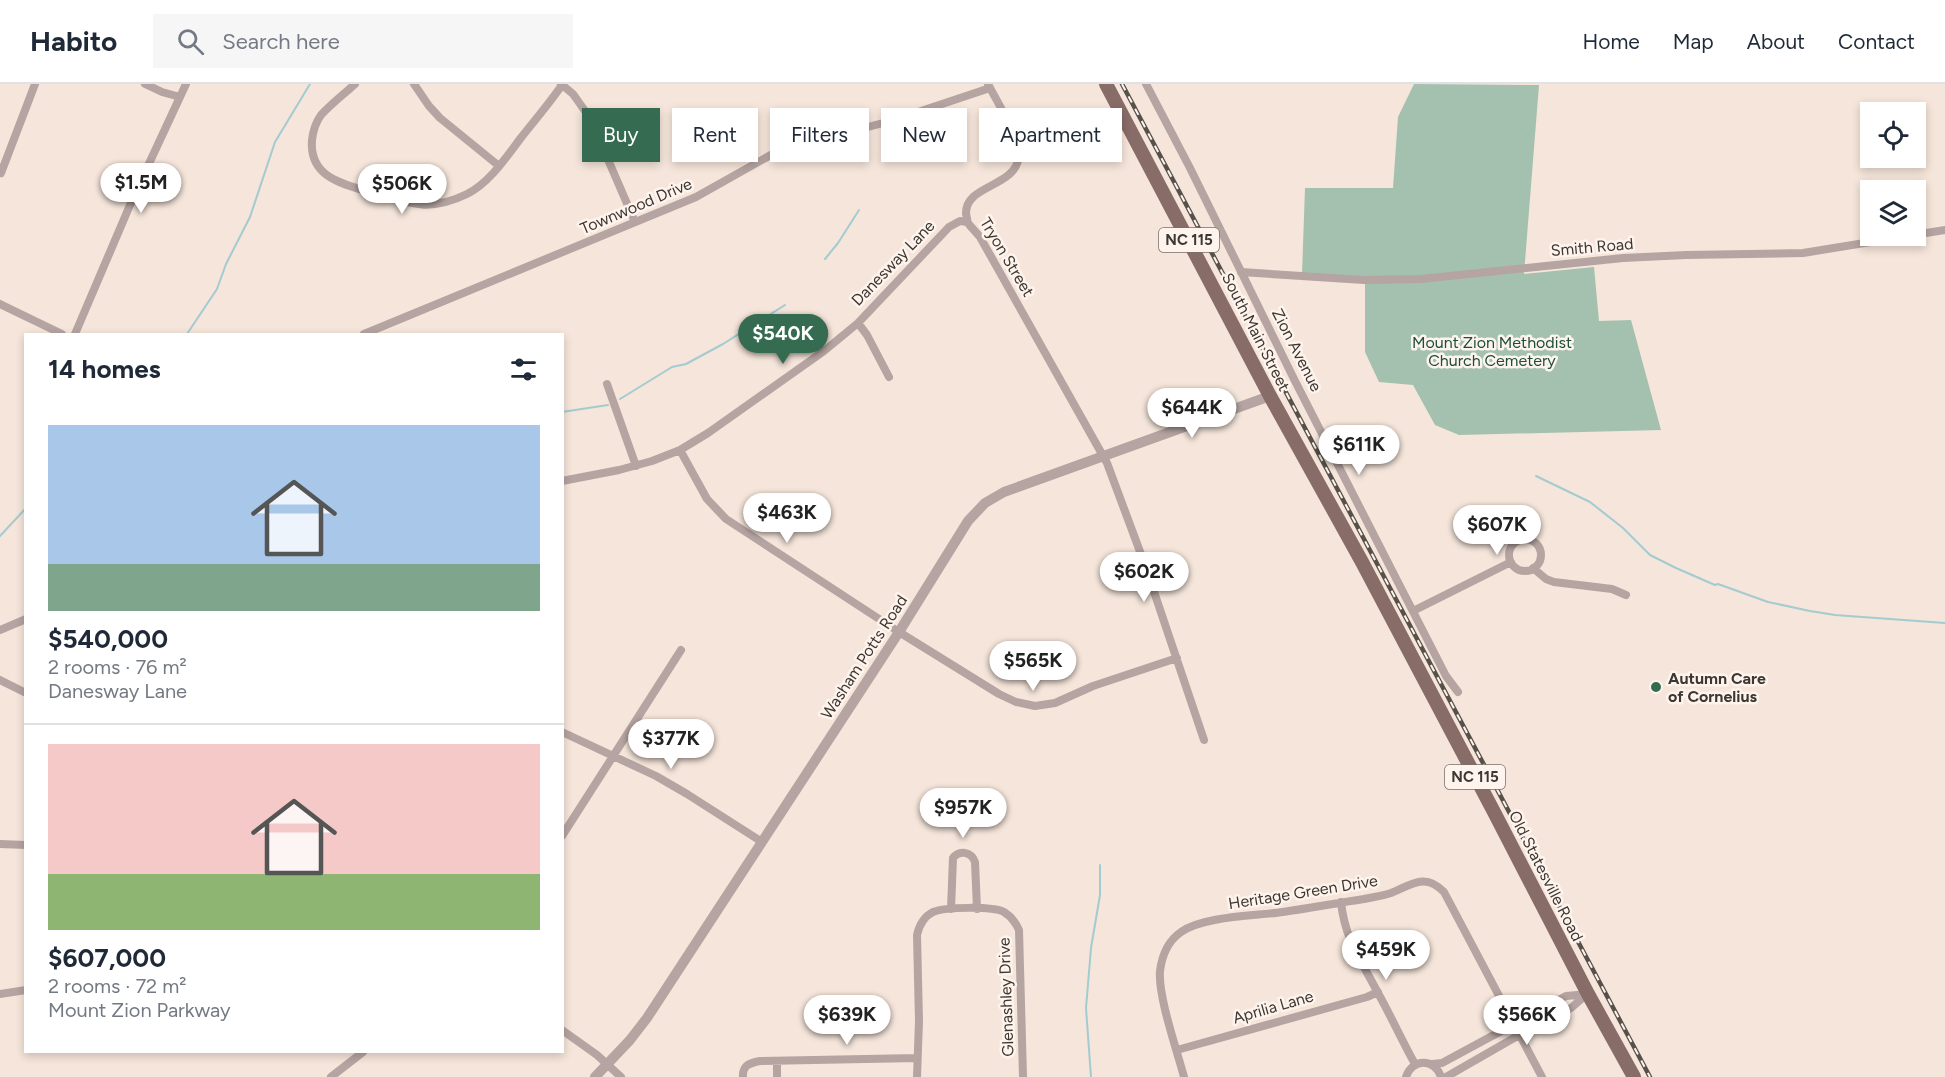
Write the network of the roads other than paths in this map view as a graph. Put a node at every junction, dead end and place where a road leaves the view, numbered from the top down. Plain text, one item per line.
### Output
1 (35, 84) edge
2 (145, 84) edge
3 (186, 84) edge
4 (355, 84) edge
5 (414, 84) edge
6 (1106, 84) edge
7 (1146, 84) edge
8 (561, 85) edge
9 (989, 86) edge
10 (180, 97) junction
11 (498, 166) junction
12 (1, 173) edge
13 (635, 222) junction
14 (967, 222) junction
15 (1945, 230) edge
16 (1241, 272) junction
17 (0, 304) edge
18 (858, 323) junction
19 (60, 333) edge
20 (75, 333) edge
21 (366, 333) edge
22 (889, 377) dead end
23 (607, 384) dead end
24 (1270, 396) junction
25 (680, 450) junction
26 (1104, 456) junction
27 (636, 466) junction
28 (564, 482) edge
29 (1362, 562) joint
30 (1511, 562) junction
31 (1533, 568) junction
32 (1626, 595) dead end
33 (1413, 611) junction
34 (24, 619) edge
35 (0, 630) edge
36 (899, 632) junction
37 (681, 650) dead end
38 (1177, 658) junction
39 (0, 680) edge
40 (24, 692) edge
41 (1458, 692) dead end
42 (564, 733) edge
43 (1204, 740) dead end
44 (614, 757) junction
45 (564, 833) edge
46 (762, 842) junction
47 (0, 844) edge
48 (24, 845) edge
49 (1341, 902) junction
50 (951, 909) junction
51 (976, 909) junction
52 (24, 990) edge
53 (1378, 992) junction
54 (0, 993) edge
55 (1588, 994) junction
56 (1515, 1024) junction
57 (564, 1032) edge
58 (1521, 1034) junction
59 (1177, 1050) junction
60 (362, 1053) edge
61 (917, 1058) junction
62 (777, 1060) junction
63 (1415, 1064) junction
64 (1432, 1064) junction
65 (608, 1065) junction
66 (331, 1077) edge
67 (595, 1077) edge
68 (621, 1077) edge
69 (742, 1077) edge
70 (777, 1077) edge
71 (917, 1077) edge
72 (1023, 1077) edge
73 (1184, 1077) edge
74 (1406, 1077) edge
75 (1443, 1077) edge
76 (1542, 1077) edge
77 (1634, 1077) edge

1 - 12 street
2 - 10 street
3 - 10 street
4 - 11 street
5 - 11 street
6 - 24 main road, South Main Street / NC 115
7 - 16 street, Zion Avenue
8 - 11 street
8 - 13 street
9 - 13 street, Townwood Drive
9 - 14 street, Tryon Street
10 - 20 street
13 - 21 street, Townwood Drive
14 - 18 street, Danesway Lane
14 - 26 street, Tryon Street
15 - 16 street, Smith Road
16 - 33 street, Zion Avenue
17 - 19 street
18 - 22 street
18 - 25 street, Danesway Lane
23 - 27 street
24 - 26 street, Washam Potts Road
24 - 29 main road, South Main Street / NC 115
25 - 27 street, Danesway Lane
25 - 36 street
26 - 36 street, Washam Potts Road
26 - 38 street, Tryon Street
27 - 28 street, Danesway Lane
29 - 55 main road, Old Statesville Road / NC 115
30 - 31 street
30 - 31 street
30 - 33 street
31 - 32 street
33 - 41 street, Zion Avenue
34 - 35 street
36 - 38 street
36 - 46 street, Washam Potts Road
37 - 44 street
38 - 43 street, Tryon Street
39 - 40 street
42 - 44 street
44 - 45 street
44 - 46 street
46 - 65 street, Washam Potts Road
47 - 48 street
49 - 53 street
49 - 56 street, Heritage Green Drive
49 - 59 street, Heritage Green Drive
50 - 51 street, Glenashley Drive
50 - 51 street
50 - 61 street, Glenashley Drive
51 - 72 street, Glenashley Drive
52 - 54 street
53 - 59 street, Aprilia Lane
53 - 63 street
55 - 56 street
55 - 58 street
55 - 77 main road, Old Statesville Road / NC 115
56 - 58 street, Heritage Green Drive
56 - 64 street
57 - 65 street
58 - 75 street
58 - 76 street, Heritage Green Drive
59 - 73 street, Heritage Green Drive
60 - 66 street
61 - 62 street
61 - 71 street, Glenashley Drive
62 - 69 street
62 - 70 street
63 - 64 street
63 - 74 street
64 - 75 street
65 - 67 street, Washam Potts Road
65 - 68 street

